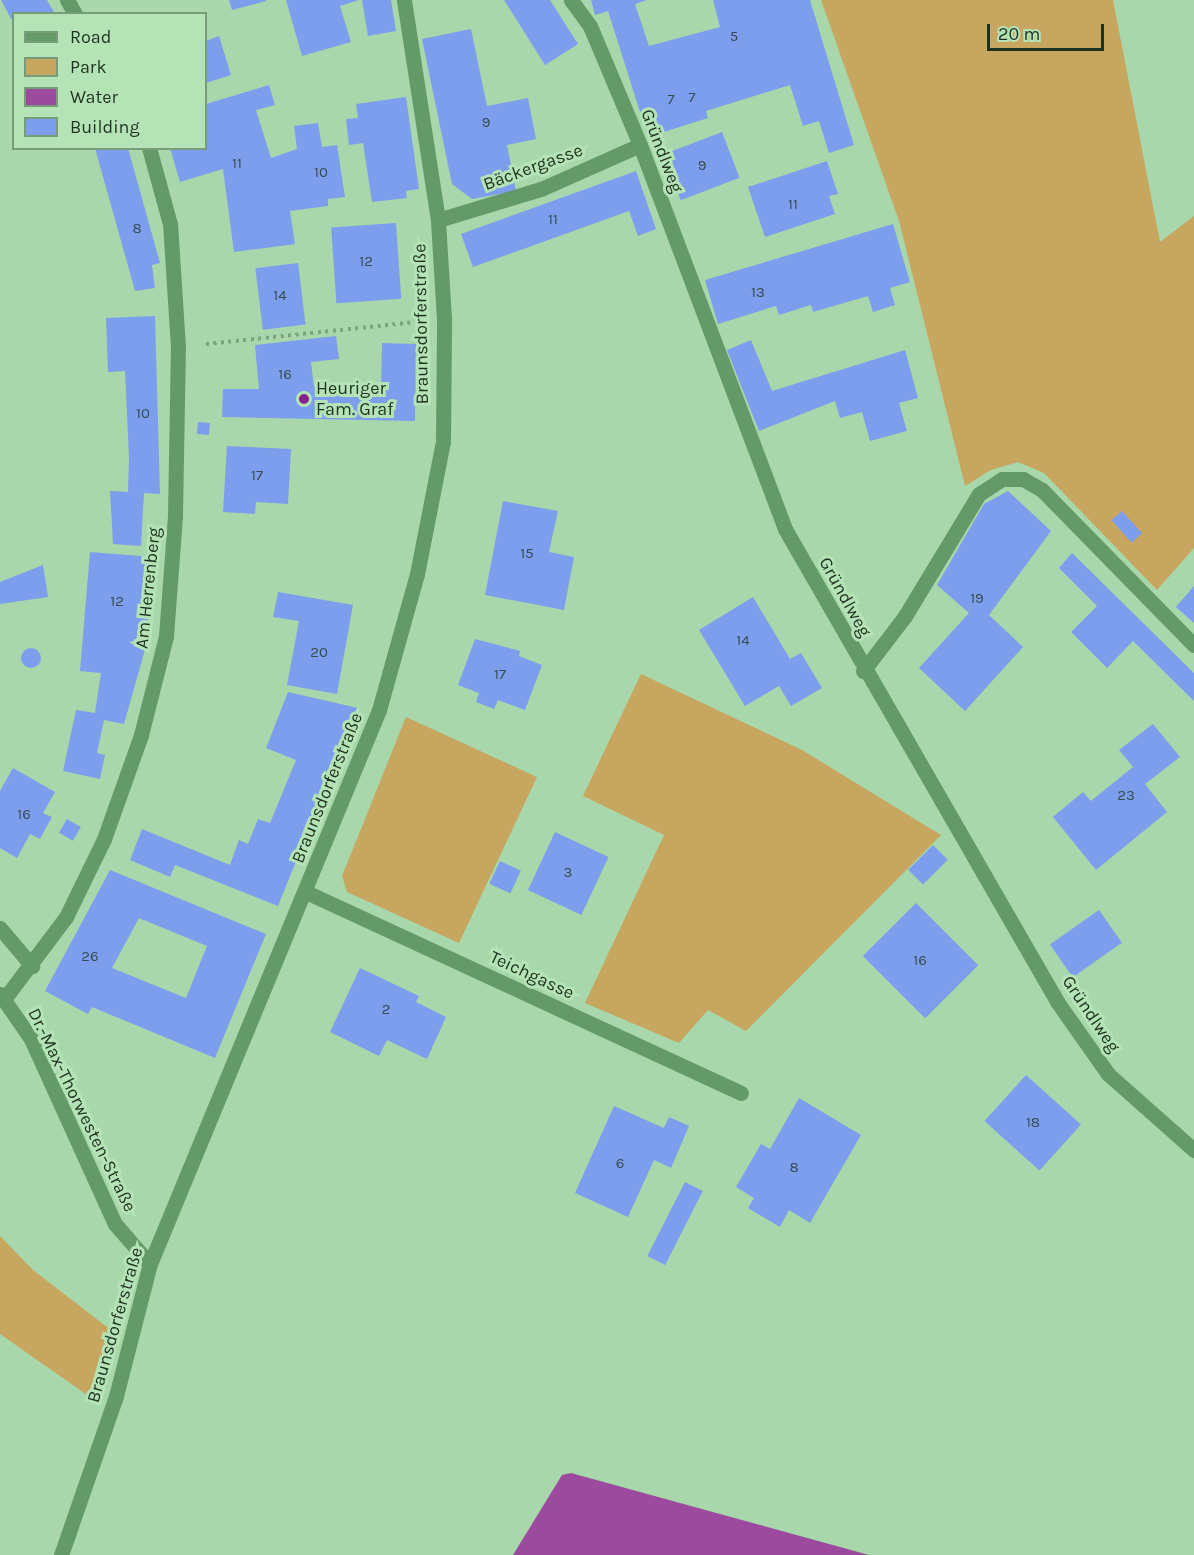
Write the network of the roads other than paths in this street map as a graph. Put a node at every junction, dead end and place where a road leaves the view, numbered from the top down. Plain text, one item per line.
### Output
1 (404, 0) edge
2 (572, 0) edge
3 (640, 145) junction
4 (149, 150) edge
5 (438, 220) junction
6 (1194, 645) edge
7 (862, 671) junction
8 (306, 892) junction
9 (0, 928) edge
10 (32, 966) junction
11 (3, 996) edge
12 (741, 1093) dead end
13 (1194, 1150) edge
14 (150, 1264) junction
15 (61, 1555) edge

1 - 5 street, Braunsdorferstraße
2 - 3 street, Gründlweg
3 - 5 street, Bäckergasse
3 - 7 street, Gründlweg
4 - 10 street, Am Herrenberg
5 - 8 street, Braunsdorferstraße
6 - 7 street
7 - 13 street, Gründlweg
8 - 12 street, Teichgasse
8 - 14 street, Braunsdorferstraße
9 - 10 street
10 - 11 street, Am Herrenberg
11 - 14 street, Dr.-Max-Thorwesten-Straße
14 - 15 street, Braunsdorferstraße

